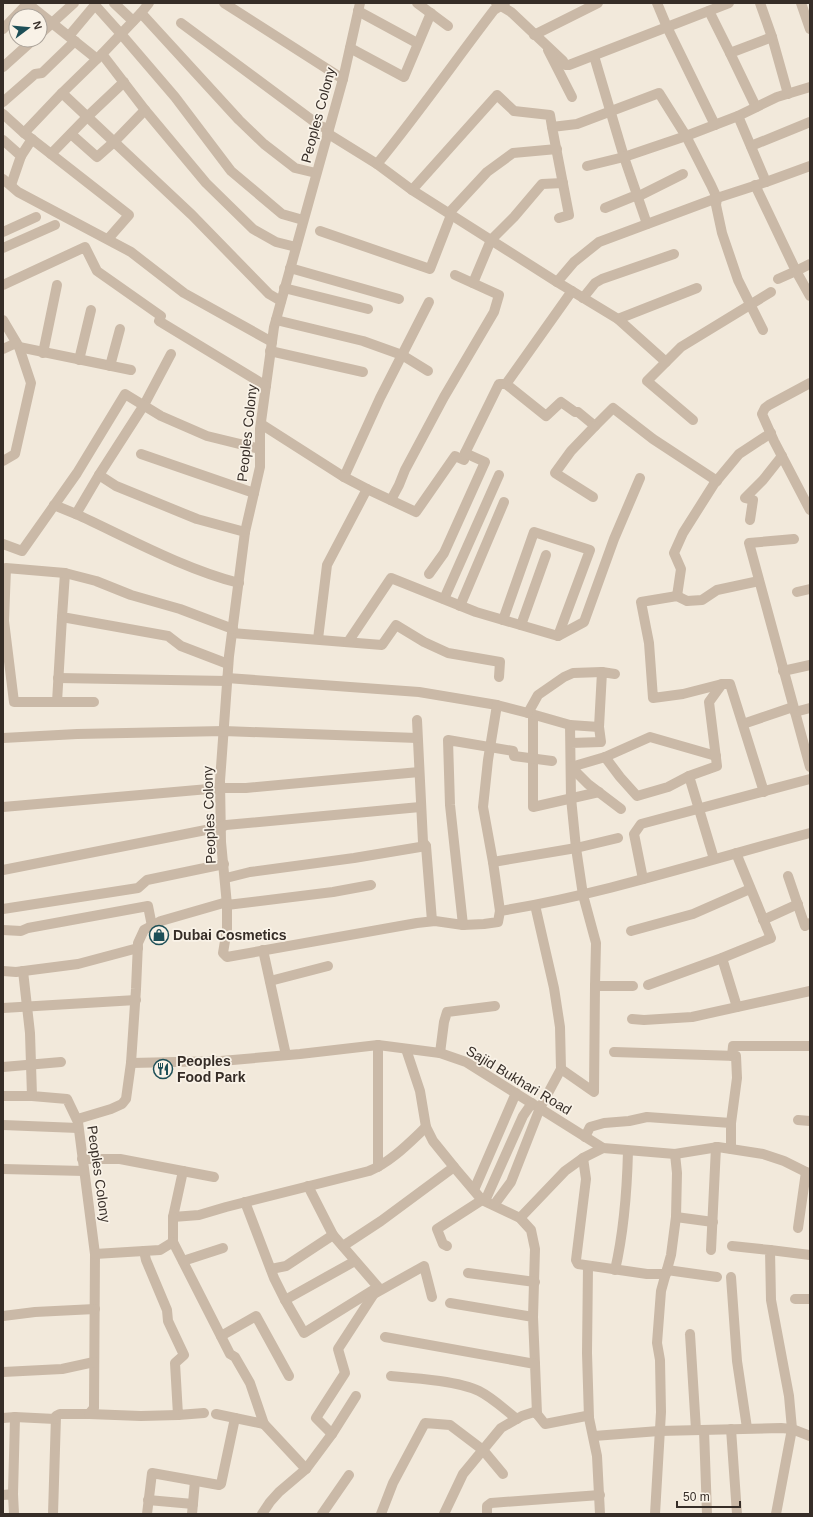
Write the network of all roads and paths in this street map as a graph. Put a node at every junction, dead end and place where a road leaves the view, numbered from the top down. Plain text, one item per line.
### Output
1 (28, 3) edge
2 (74, 3) edge
3 (112, 3) edge
4 (149, 3) edge
5 (224, 3) edge
6 (417, 3) edge
7 (598, 3) edge
8 (657, 3) edge
9 (729, 3) edge
10 (760, 3) edge
11 (801, 3) edge
12 (501, 4) edge
13 (359, 7) edge
14 (709, 11) junction
15 (101, 12) junction
16 (141, 13) junction
17 (431, 13) junction
18 (808, 17) edge
19 (133, 21) junction
20 (52, 23) junction
21 (181, 23) dead end
22 (448, 26) dead end
23 (48, 27) edge
24 (667, 27) junction
25 (3, 29) edge
26 (810, 29) edge
27 (121, 34) junction
28 (534, 35) junction
29 (772, 36) junction
30 (72, 39) junction
31 (417, 43) junction
32 (545, 45) junction
33 (24, 48) edge
34 (350, 48) junction
35 (730, 53) junction
36 (594, 56) junction
37 (100, 57) junction
38 (3, 67) edge
39 (343, 78) junction
40 (124, 82) junction
41 (810, 87) edge
42 (62, 93) junction
43 (788, 94) junction
44 (572, 97) dead end
45 (3, 102) edge
46 (756, 107) junction
47 (145, 110) junction
48 (611, 112) junction
49 (3, 114) edge
50 (738, 116) junction
51 (87, 117) junction
52 (810, 122) edge
53 (715, 125) junction
54 (552, 127) junction
55 (328, 131) junction
56 (71, 134) junction
57 (28, 136) junction
58 (686, 136) junction
59 (3, 140) edge
60 (114, 142) junction
61 (751, 146) junction
62 (557, 149) junction
63 (51, 154) junction
64 (21, 156) junction
65 (624, 157) junction
66 (377, 164) junction
67 (587, 166) dead end
68 (810, 166) edge
69 (316, 173) junction
70 (683, 174) dead end
71 (7, 182) edge
72 (563, 182) junction
73 (766, 182) junction
74 (755, 185) junction
75 (412, 190) junction
76 (638, 196) junction
77 (716, 198) junction
78 (605, 208) dead end
79 (450, 214) junction
80 (36, 217) dead end
81 (559, 218) dead end
82 (303, 220) junction
83 (647, 224) junction
84 (55, 225) dead end
85 (320, 231) dead end
86 (3, 232) edge
87 (108, 239) junction
88 (492, 240) junction
89 (296, 246) junction
90 (3, 248) edge
91 (674, 254) dead end
92 (810, 264) edge
93 (290, 268) junction
94 (796, 270) junction
95 (455, 275) dead end
96 (778, 279) dead end
97 (557, 282) junction
98 (473, 283) junction
99 (3, 285) edge
100 (57, 285) dead end
101 (284, 288) junction
102 (697, 288) dead end
103 (572, 291) junction
104 (771, 292) dead end
105 (810, 296) edge
106 (583, 298) junction
107 (400, 299) dead end
108 (281, 301) junction
109 (429, 302) dead end
110 (750, 304) junction
111 (368, 309) dead end
112 (91, 310) dead end
113 (618, 319) junction
114 (276, 320) junction
115 (4, 324) edge
116 (120, 329) dead end
117 (763, 330) dead end
118 (18, 345) junction
119 (271, 346) junction
120 (3, 349) edge
121 (43, 353) junction
122 (171, 354) dead end
123 (402, 355) junction
124 (79, 360) junction
125 (666, 362) junction
126 (110, 366) junction
127 (131, 370) dead end
128 (428, 371) dead end
129 (363, 372) dead end
130 (810, 383) edge
131 (506, 384) junction
132 (266, 386) junction
133 (144, 405) junction
134 (693, 420) dead end
135 (261, 424) junction
136 (595, 426) junction
137 (771, 433) junction
138 (260, 449) junction
139 (465, 453) junction
140 (141, 454) dead end
141 (782, 456) junction
142 (3, 460) edge
143 (499, 474) dead end
144 (99, 475) junction
145 (344, 477) junction
146 (640, 478) dead end
147 (717, 481) junction
148 (367, 489) junction
149 (254, 493) junction
150 (593, 497) dead end
151 (391, 500) junction
152 (504, 502) dead end
153 (54, 505) junction
154 (810, 510) edge
155 (76, 514) junction
156 (750, 520) dead end
157 (245, 532) junction
158 (794, 539) dead end
159 (3, 544) edge
160 (546, 555) dead end
161 (65, 573) junction
162 (429, 574) dead end
163 (759, 581) junction
164 (239, 583) junction
165 (810, 589) edge
166 (797, 592) dead end
167 (677, 596) junction
168 (444, 600) junction
169 (460, 606) junction
170 (62, 616) junction
171 (503, 620) junction
172 (520, 625) junction
173 (232, 631) junction
174 (558, 636) junction
175 (318, 639) junction
176 (348, 642) junction
177 (228, 664) junction
178 (810, 665) edge
179 (602, 672) junction
180 (783, 672) junction
181 (615, 674) dead end
182 (498, 677) dead end
183 (58, 678) junction
184 (227, 680) junction
185 (722, 684) junction
186 (3, 702) edge
187 (14, 702) junction
188 (57, 702) junction
189 (94, 702) dead end
190 (497, 705) junction
191 (810, 708) edge
192 (794, 709) junction
193 (530, 714) junction
194 (417, 720) dead end
195 (742, 724) junction
196 (570, 725) junction
197 (599, 727) junction
198 (224, 731) junction
199 (3, 738) edge
200 (417, 738) junction
201 (571, 743) junction
202 (490, 747) junction
203 (716, 756) junction
204 (605, 757) junction
205 (533, 759) junction
206 (552, 761) dead end
207 (571, 767) junction
208 (810, 767) edge
209 (419, 772) junction
210 (689, 776) junction
211 (810, 779) edge
212 (220, 788) junction
213 (599, 792) junction
214 (764, 792) junction
215 (572, 798) junction
216 (3, 807) edge
217 (420, 807) junction
218 (621, 809) dead end
219 (699, 809) junction
220 (221, 827) junction
221 (810, 833) edge
222 (618, 838) dead end
223 (426, 846) junction
224 (576, 848) junction
225 (736, 853) junction
226 (714, 859) junction
227 (493, 862) junction
228 (224, 864) junction
229 (3, 870) edge
230 (788, 876) dead end
231 (226, 878) junction
232 (643, 879) junction
233 (371, 885) dead end
234 (750, 889) junction
235 (584, 895) junction
236 (227, 903) junction
237 (798, 904) junction
238 (535, 905) junction
239 (3, 909) edge
240 (500, 911) junction
241 (763, 920) junction
242 (432, 921) junction
243 (810, 923) edge
244 (462, 925) junction
245 (152, 926) junction
246 (3, 930) edge
247 (631, 931) dead end
248 (138, 948) junction
249 (263, 950) junction
250 (722, 958) junction
251 (328, 966) dead end
252 (3, 971) edge
253 (23, 971) junction
254 (270, 981) junction
255 (648, 985) dead end
256 (595, 986) junction
257 (633, 986) dead end
258 (810, 991) edge
259 (136, 1000) junction
260 (496, 1006) dead end
261 (27, 1007) junction
262 (737, 1007) junction
263 (3, 1008) edge
264 (632, 1019) dead end
265 (378, 1045) junction
266 (810, 1046) edge
267 (406, 1049) junction
268 (614, 1052) dead end
269 (440, 1053) junction
270 (286, 1055) junction
271 (732, 1056) junction
272 (61, 1062) dead end
273 (131, 1063) junction
274 (30, 1065) junction
275 (3, 1067) edge
276 (560, 1069) junction
277 (516, 1093) junction
278 (3, 1096) edge
279 (32, 1096) junction
280 (536, 1106) junction
281 (798, 1120) dead end
282 (810, 1121) edge
283 (731, 1123) junction
284 (3, 1125) edge
285 (78, 1125) junction
286 (426, 1127) junction
287 (585, 1136) junction
288 (604, 1148) junction
289 (716, 1148) junction
290 (731, 1149) junction
291 (628, 1150) junction
292 (675, 1154) junction
293 (583, 1158) junction
294 (82, 1159) junction
295 (378, 1167) junction
296 (454, 1167) junction
297 (3, 1169) edge
298 (84, 1171) junction
299 (183, 1171) junction
300 (808, 1173) edge
301 (214, 1177) dead end
302 (308, 1186) junction
303 (474, 1190) junction
304 (245, 1202) junction
305 (487, 1202) junction
306 (173, 1217) junction
307 (676, 1217) junction
308 (520, 1218) junction
309 (713, 1222) junction
310 (798, 1228) dead end
311 (333, 1235) junction
312 (173, 1242) junction
313 (343, 1246) junction
314 (447, 1246) dead end
315 (732, 1246) dead end
316 (223, 1248) dead end
317 (711, 1250) dead end
318 (770, 1250) junction
319 (144, 1251) junction
320 (95, 1254) junction
321 (810, 1255) edge
322 (183, 1261) junction
323 (356, 1261) junction
324 (588, 1266) junction
325 (271, 1269) junction
326 (615, 1270) junction
327 (468, 1272) dead end
328 (666, 1272) junction
329 (717, 1277) dead end
330 (731, 1277) dead end
331 (534, 1282) junction
332 (376, 1290) junction
333 (432, 1297) dead end
334 (796, 1299) dead end
335 (810, 1299) edge
336 (285, 1300) junction
337 (450, 1303) dead end
338 (95, 1309) junction
339 (3, 1316) edge
340 (534, 1318) junction
341 (690, 1334) dead end
342 (221, 1336) junction
343 (385, 1337) dead end
344 (94, 1362) junction
345 (535, 1364) junction
346 (3, 1372) edge
347 (289, 1376) dead end
348 (391, 1376) dead end
349 (356, 1396) dead end
350 (204, 1413) dead end
351 (89, 1414) junction
352 (216, 1414) dead end
353 (537, 1414) junction
354 (178, 1415) junction
355 (15, 1417) junction
356 (3, 1418) edge
357 (235, 1418) junction
358 (589, 1418) junction
359 (55, 1419) junction
360 (517, 1419) junction
361 (264, 1424) junction
362 (747, 1428) junction
363 (732, 1429) junction
364 (792, 1429) junction
365 (700, 1430) junction
366 (659, 1431) junction
367 (332, 1434) junction
368 (594, 1436) junction
369 (810, 1436) edge
370 (482, 1450) junction
371 (306, 1468) junction
372 (503, 1474) dead end
373 (348, 1475) dead end
374 (195, 1481) junction
375 (8, 1494) edge
376 (600, 1495) junction
377 (148, 1500) junction
378 (193, 1509) edge
379 (14, 1514) edge
380 (53, 1514) edge
381 (147, 1514) edge
382 (262, 1514) edge
383 (322, 1514) edge
384 (381, 1514) edge
385 (444, 1514) edge
386 (487, 1514) edge
387 (600, 1514) edge
388 (655, 1514) edge
389 (707, 1514) edge
390 (737, 1514) edge
391 (776, 1514) edge

1 - 20 street
1 - 25 street
2 - 20 street
3 - 15 street
3 - 19 street
4 - 16 street
5 - 39 street
6 - 17 street
7 - 28 street
8 - 24 street
9 - 14 street
10 - 29 street
11 - 18 street
12 - 28 street
12 - 66 street
13 - 31 street
13 - 34 street, Peoples Colony
14 - 24 street
14 - 35 street
15 - 27 street
15 - 30 street
16 - 19 street
16 - 69 street
17 - 22 street
17 - 31 street
18 - 26 street
19 - 27 street
20 - 23 street
20 - 30 street
21 - 55 street
24 - 36 street
24 - 53 street
27 - 37 street
27 - 82 street
28 - 32 street
29 - 35 street
29 - 43 street
30 - 37 street
30 - 45 street
31 - 34 street
32 - 36 street
32 - 44 street
33 - 38 street
34 - 39 street, Peoples Colony
35 - 46 street
36 - 48 street
37 - 40 street
37 - 42 street
39 - 55 street, Peoples Colony
40 - 47 street
40 - 51 street
41 - 43 street
42 - 51 street
42 - 57 street
43 - 46 street
46 - 50 street
47 - 60 street
47 - 89 street
48 - 54 street
48 - 58 street
48 - 65 street
49 - 57 street
50 - 53 street
50 - 61 street
51 - 56 street
51 - 60 street
52 - 61 street
53 - 58 street
54 - 62 street
54 - 75 street
55 - 66 street
55 - 69 street, Peoples Colony
56 - 60 street
56 - 63 street
57 - 63 street
57 - 64 street
58 - 65 street
58 - 77 street
59 - 64 street
60 - 108 street
61 - 73 street
62 - 72 street
62 - 79 street
63 - 87 street
64 - 71 street
65 - 67 street
65 - 76 street
66 - 75 street
68 - 73 street
69 - 82 street, Peoples Colony
70 - 76 street
71 - 87 street
72 - 81 street
72 - 88 street
73 - 74 street
74 - 77 street
74 - 94 street
75 - 79 street
76 - 78 street
76 - 83 street
77 - 83 street
77 - 110 street
79 - 85 street
79 - 88 street
80 - 86 street
82 - 89 street, Peoples Colony
83 - 97 street
84 - 90 street
87 - 119 street
88 - 97 street
88 - 98 street
89 - 93 street, Peoples Colony
91 - 106 street
92 - 94 street
93 - 101 street, Peoples Colony
93 - 107 street
94 - 96 street
94 - 105 street
95 - 98 street
97 - 103 street
98 - 151 street
99 - 132 street
100 - 121 street
101 - 108 street, Peoples Colony
101 - 111 street
102 - 113 street
103 - 106 street
103 - 131 street
104 - 110 street
106 - 113 street
108 - 114 street, Peoples Colony
109 - 123 street
110 - 117 street
110 - 125 street
112 - 124 street
113 - 125 street
114 - 119 street, Peoples Colony
114 - 123 street
115 - 118 street
116 - 126 street
118 - 120 street
118 - 121 street
118 - 142 street
119 - 129 street
119 - 132 street, Peoples Colony
121 - 124 street
122 - 133 street
123 - 128 street
123 - 145 street
124 - 126 street
125 - 134 street
126 - 127 street
130 - 137 street
131 - 136 street
131 - 139 street
132 - 135 street, Peoples Colony
133 - 138 street
133 - 144 street
133 - 153 street
135 - 138 street, Peoples Colony
135 - 145 street
136 - 147 street
136 - 150 street
137 - 141 street
137 - 147 street
138 - 149 street, Peoples Colony
139 - 151 street
139 - 162 street
140 - 149 street
141 - 154 street
141 - 156 street
143 - 168 street
144 - 155 street
144 - 157 street
145 - 148 street
146 - 174 street
147 - 167 street
148 - 151 street
148 - 175 street
149 - 157 street, Peoples Colony
152 - 169 street
153 - 155 street
153 - 159 street
155 - 164 street
157 - 164 street, Peoples Colony
158 - 163 street
160 - 172 street
161 - 170 street
161 - 173 street
161 - 187 street
163 - 167 street
163 - 180 street
164 - 173 street, Peoples Colony
165 - 166 street
167 - 185 street
168 - 169 street
168 - 176 street
169 - 171 street
170 - 177 street
170 - 183 street
171 - 172 street
171 - 174 street
172 - 174 street
173 - 175 street
173 - 177 street, Peoples Colony
175 - 176 street
176 - 182 street
177 - 184 street, Peoples Colony
178 - 180 street
179 - 181 street
179 - 193 street
179 - 197 street
180 - 192 street
183 - 184 street
183 - 188 street
184 - 190 street
184 - 198 street, Peoples Colony
185 - 195 street
185 - 203 street
186 - 187 street
187 - 188 street
188 - 189 street
190 - 193 street
190 - 202 street
191 - 192 street
192 - 195 street
192 - 208 street
193 - 196 street
193 - 205 street
194 - 200 street
195 - 214 street
196 - 197 street
196 - 201 street
197 - 201 street
198 - 199 street
198 - 200 street
198 - 212 street, Peoples Colony
200 - 209 street
201 - 207 street
202 - 205 street
202 - 227 street
202 - 244 street
203 - 204 street
203 - 210 street
204 - 207 street
204 - 210 street
205 - 206 street
205 - 215 street
207 - 213 street
207 - 215 street
209 - 212 street
209 - 217 street
210 - 219 street
211 - 214 street
212 - 216 street
212 - 220 street, Peoples Colony
213 - 215 street
213 - 218 street
214 - 219 street
215 - 224 street
217 - 220 street
217 - 223 street
219 - 226 street
219 - 232 street
220 - 228 street, Peoples Colony
220 - 229 street
221 - 225 street
222 - 224 street
223 - 231 street
223 - 242 street
224 - 227 street
224 - 235 street
225 - 226 street
225 - 234 street
226 - 232 street
227 - 240 street
228 - 231 street, Peoples Colony
228 - 239 street
230 - 237 street
231 - 236 street, Peoples Colony
232 - 235 street
233 - 236 street
234 - 241 street
234 - 247 street
235 - 238 street
235 - 256 street
236 - 245 street, Peoples Colony
236 - 249 street
237 - 241 street
237 - 243 street
238 - 240 street
238 - 276 street
240 - 244 street
241 - 250 street
242 - 244 street
242 - 249 street
245 - 246 street
245 - 248 street, Peoples Colony
248 - 253 street
248 - 259 street, Peoples Colony
249 - 254 street
250 - 255 street
250 - 262 street
251 - 254 street
252 - 253 street
253 - 261 street
254 - 270 street
256 - 257 street
256 - 276 street
258 - 262 street
259 - 261 street
259 - 273 street, Peoples Colony
260 - 269 street
261 - 263 street
261 - 274 street
262 - 264 street
265 - 267 street, Sajid Bukhari Road
265 - 270 street, Sajid Bukhari Road
265 - 295 street
266 - 271 street
267 - 269 street, Sajid Bukhari Road
267 - 286 street
268 - 271 street
269 - 277 street, Sajid Bukhari Road
270 - 273 street, Sajid Bukhari Road
271 - 283 street
272 - 274 street
273 - 285 street, Peoples Colony
274 - 275 street
274 - 279 street
276 - 280 street
277 - 280 street, Sajid Bukhari Road
277 - 303 street
278 - 279 street
279 - 285 street
280 - 287 street, Sajid Bukhari Road
280 - 305 street
280 - 305 street
281 - 282 street
283 - 287 street
283 - 290 street
284 - 285 street
285 - 294 street, Peoples Colony
286 - 295 street
286 - 296 street
287 - 288 street, Sajid Bukhari Road
288 - 291 street, Sajid Bukhari Road
288 - 293 street
289 - 290 street, Sajid Bukhari Road
289 - 292 street, Sajid Bukhari Road
289 - 309 street
290 - 300 street, Sajid Bukhari Road
291 - 292 street, Sajid Bukhari Road
291 - 326 street
292 - 307 street
293 - 308 street
293 - 324 street
294 - 298 street, Peoples Colony
294 - 299 street
295 - 302 street
296 - 303 street
296 - 313 street
297 - 298 street
298 - 320 street, Peoples Colony
299 - 301 street
299 - 306 street
300 - 310 street
302 - 304 street
302 - 311 street
303 - 305 street
304 - 306 street
304 - 325 street
305 - 308 street
305 - 314 street
306 - 312 street
307 - 309 street
307 - 328 street
308 - 331 street
309 - 317 street
311 - 313 street
311 - 325 street
312 - 319 street
312 - 322 street
313 - 323 street
315 - 318 street
316 - 322 street
318 - 321 street
318 - 364 street
319 - 320 street
319 - 354 street
320 - 338 street, Peoples Colony
322 - 342 street
323 - 332 street
323 - 336 street
324 - 326 street
324 - 358 street
325 - 336 street
326 - 328 street
327 - 331 street
328 - 329 street
328 - 366 street
330 - 362 street
331 - 340 street
332 - 333 street
332 - 336 street
332 - 367 street
334 - 335 street
337 - 340 street
338 - 339 street
338 - 344 street, Peoples Colony
340 - 345 street
341 - 365 street
342 - 347 street
342 - 361 street
343 - 345 street
344 - 346 street
344 - 351 street, Peoples Colony
345 - 353 street
348 - 360 street
349 - 367 street
350 - 354 street
351 - 354 street
351 - 359 street
352 - 357 street
353 - 358 street
353 - 360 street
355 - 356 street
355 - 359 street
355 - 375 street
357 - 361 street
357 - 374 street
358 - 368 street
359 - 380 street
360 - 370 street
361 - 371 street
362 - 363 street
362 - 364 street
363 - 365 street
363 - 390 street
364 - 369 street
364 - 391 street
365 - 366 street
365 - 389 street
366 - 368 street
366 - 388 street
367 - 371 street
368 - 376 street
370 - 372 street
370 - 384 street
370 - 385 street
371 - 382 street
373 - 383 street
374 - 377 street
374 - 378 street
375 - 379 street
376 - 386 street
376 - 387 street
377 - 378 street
377 - 381 street

